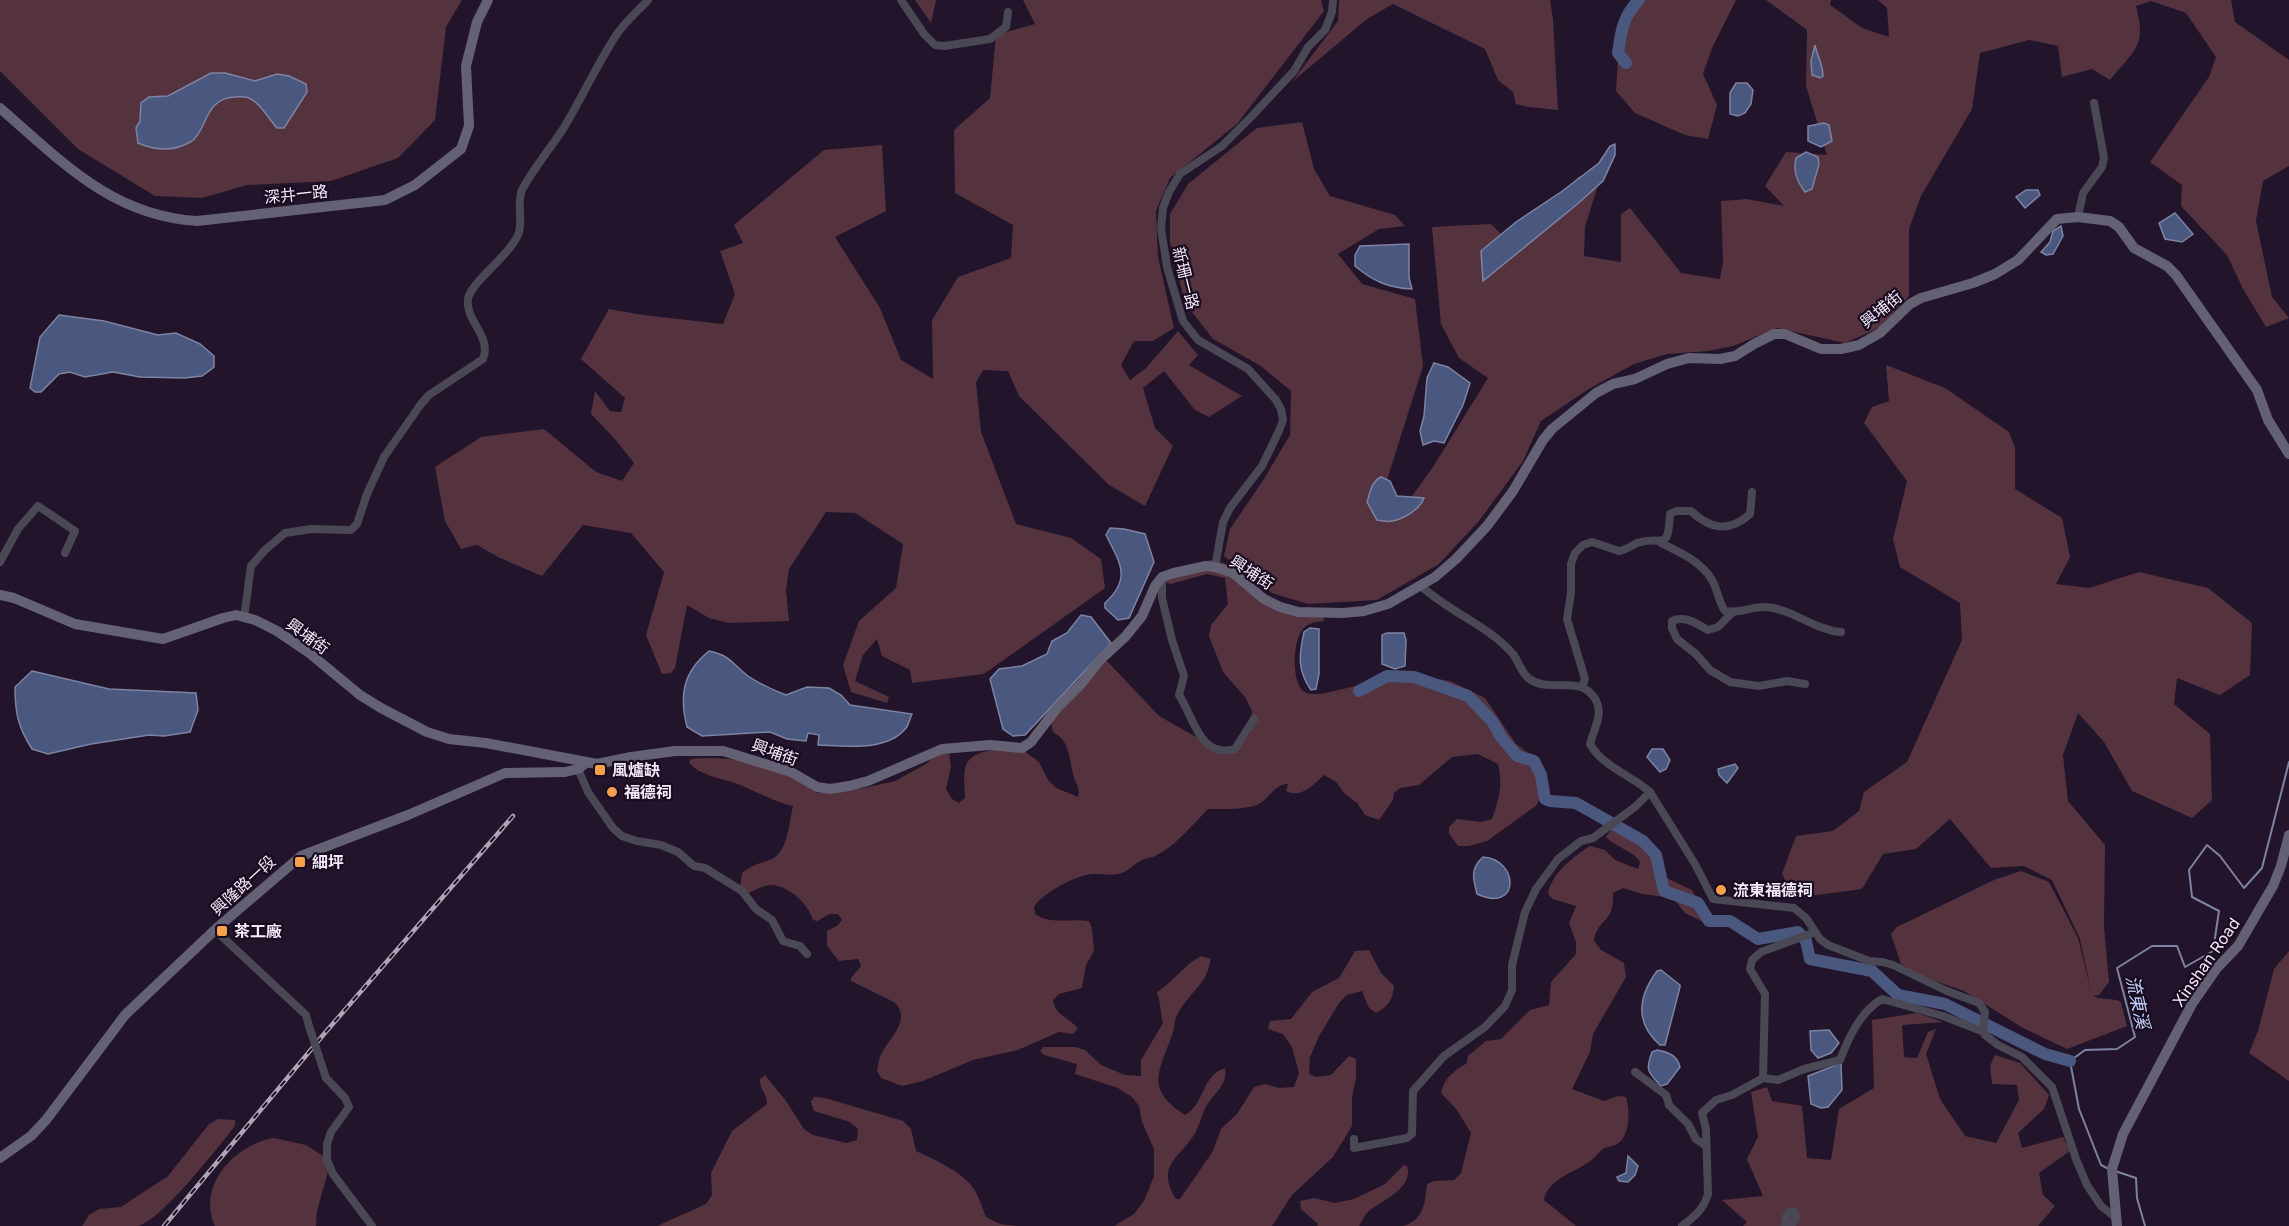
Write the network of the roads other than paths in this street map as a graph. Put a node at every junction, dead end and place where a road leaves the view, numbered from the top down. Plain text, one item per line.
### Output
1 (488, 0) edge
2 (648, 0) edge
3 (902, 0) edge
4 (1333, 0) edge
5 (1008, 12) dead end
6 (2094, 103) dead end
7 (0, 108) edge
8 (2078, 217) junction
9 (2289, 454) edge
10 (1752, 492) dead end
11 (1661, 543) junction
12 (65, 553) dead end
13 (0, 562) edge
14 (1215, 567) junction
15 (1162, 578) junction
16 (1421, 586) junction
17 (0, 595) edge
18 (1732, 613) junction
19 (243, 618) junction
20 (1841, 633) dead end
21 (1805, 684) dead end
22 (1582, 687) junction
23 (1254, 719) dead end
24 (557, 757) junction
25 (582, 766) junction
26 (557, 773) junction
27 (1650, 792) junction
28 (2289, 835) edge
29 (214, 930) junction
30 (1815, 933) junction
31 (807, 954) dead end
32 (1984, 1031) junction
33 (1635, 1072) dead end
34 (1763, 1078) junction
35 (1354, 1139) dead end
36 (1706, 1146) junction
37 (0, 1158) edge
38 (2117, 1222) edge
39 (372, 1226) edge
40 (1682, 1226) edge
41 (1785, 1226) edge
42 (1791, 1226) edge

1 - 7 street, 深井一路
2 - 19 street
3 - 5 street
4 - 14 street, 新珊一路
6 - 8 street
8 - 9 street, 興埔街
8 - 16 street, 興埔街
10 - 11 street
11 - 18 street
11 - 22 street
12 - 13 street
14 - 15 street, 興埔街
14 - 16 street, 興埔街
15 - 23 street
15 - 25 street, 興埔街
16 - 22 street
17 - 19 street, 興埔街
18 - 20 street
18 - 21 street
19 - 24 street, 興埔街
22 - 27 street
24 - 25 street, 興埔街
24 - 26 street
25 - 26 street, 興隆路一段
25 - 31 street
26 - 29 street, 興隆路一段
27 - 30 street
27 - 35 street
28 - 38 street, Xinshan Road
29 - 37 street, 興隆路一段
29 - 39 street, bridge
30 - 32 street
30 - 34 street
32 - 34 street
32 - 38 street
33 - 36 street
34 - 36 street
36 - 40 street
41 - 42 street

